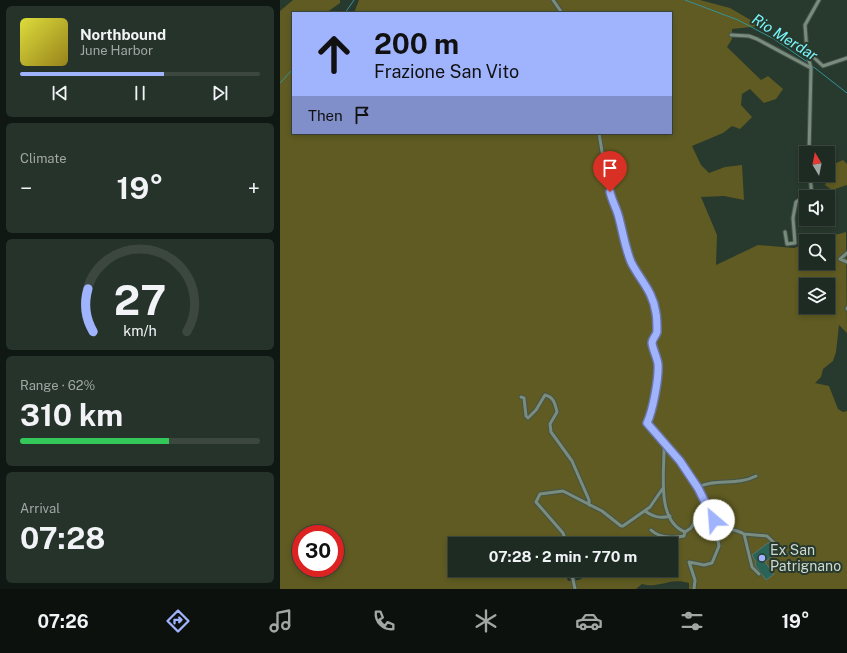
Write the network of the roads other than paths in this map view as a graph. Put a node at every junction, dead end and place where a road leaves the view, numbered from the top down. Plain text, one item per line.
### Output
1 (553, 0) edge
2 (819, 0) edge
3 (561, 12) edge
4 (730, 36) dead end
5 (807, 52) junction
6 (847, 58) edge
7 (811, 65) junction
8 (599, 134) edge
9 (809, 146) edge
10 (799, 200) edge
11 (785, 232) dead end
12 (847, 253) edge
13 (847, 262) edge
14 (521, 397) dead end
15 (664, 444) junction
16 (756, 476) dead end
17 (663, 488) junction
18 (698, 488) junction
19 (589, 505) junction
20 (645, 511) junction
21 (710, 513) junction
22 (670, 516) junction
23 (715, 522) junction
24 (651, 530) dead end
25 (684, 532) junction
26 (744, 534) junction
27 (564, 537) edge
28 (786, 554) dead end
29 (759, 574) dead end
30 (572, 577) edge
31 (575, 589) edge
32 (694, 589) edge

1 - 3 street
2 - 5 street
4 - 7 street
5 - 6 street
5 - 7 street
7 - 9 street
8 - 15 street
10 - 11 street
12 - 13 street
14 - 19 street
15 - 17 street
15 - 18 street
16 - 18 street
17 - 20 street
17 - 22 street
18 - 21 street
19 - 20 street
19 - 27 street
20 - 22 street
21 - 23 street
21 - 25 street
22 - 25 street
23 - 26 street
23 - 32 street
24 - 25 street
26 - 28 street
26 - 29 street
30 - 31 street

